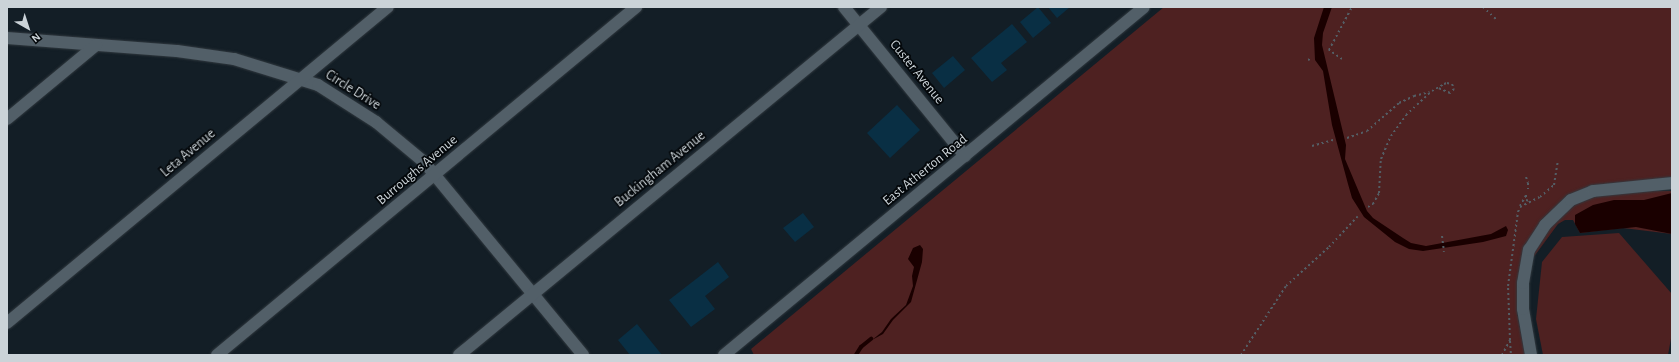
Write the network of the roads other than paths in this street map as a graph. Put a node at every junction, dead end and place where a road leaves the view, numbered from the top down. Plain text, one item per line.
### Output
1 (388, 7) edge
2 (636, 7) edge
3 (844, 7) edge
4 (881, 7) edge
5 (1144, 7) edge
6 (860, 25) junction
7 (7, 38) edge
8 (96, 45) junction
9 (301, 79) junction
10 (7, 118) edge
11 (965, 156) junction
12 (435, 175) junction
13 (1672, 183) edge
14 (534, 293) junction
15 (7, 323) edge
16 (217, 355) edge
17 (459, 355) edge
18 (583, 355) edge
19 (724, 355) edge
20 (1531, 355) edge

1 - 9 street, Leta Avenue
2 - 12 street, Burroughs Avenue
3 - 6 street, Custer Avenue
4 - 6 street, Buckingham Avenue
5 - 11 street, East Atherton Road
6 - 11 street, Custer Avenue
6 - 14 street, Buckingham Avenue
7 - 8 street, Circle Drive
8 - 9 street, Circle Drive
8 - 10 street
9 - 12 street, Circle Drive
9 - 15 street, Leta Avenue
11 - 19 street, East Atherton Road
12 - 14 street, Circle Drive
12 - 16 street, Burroughs Avenue
13 - 20 street
14 - 17 street, Buckingham Avenue
14 - 18 street, Circle Drive

